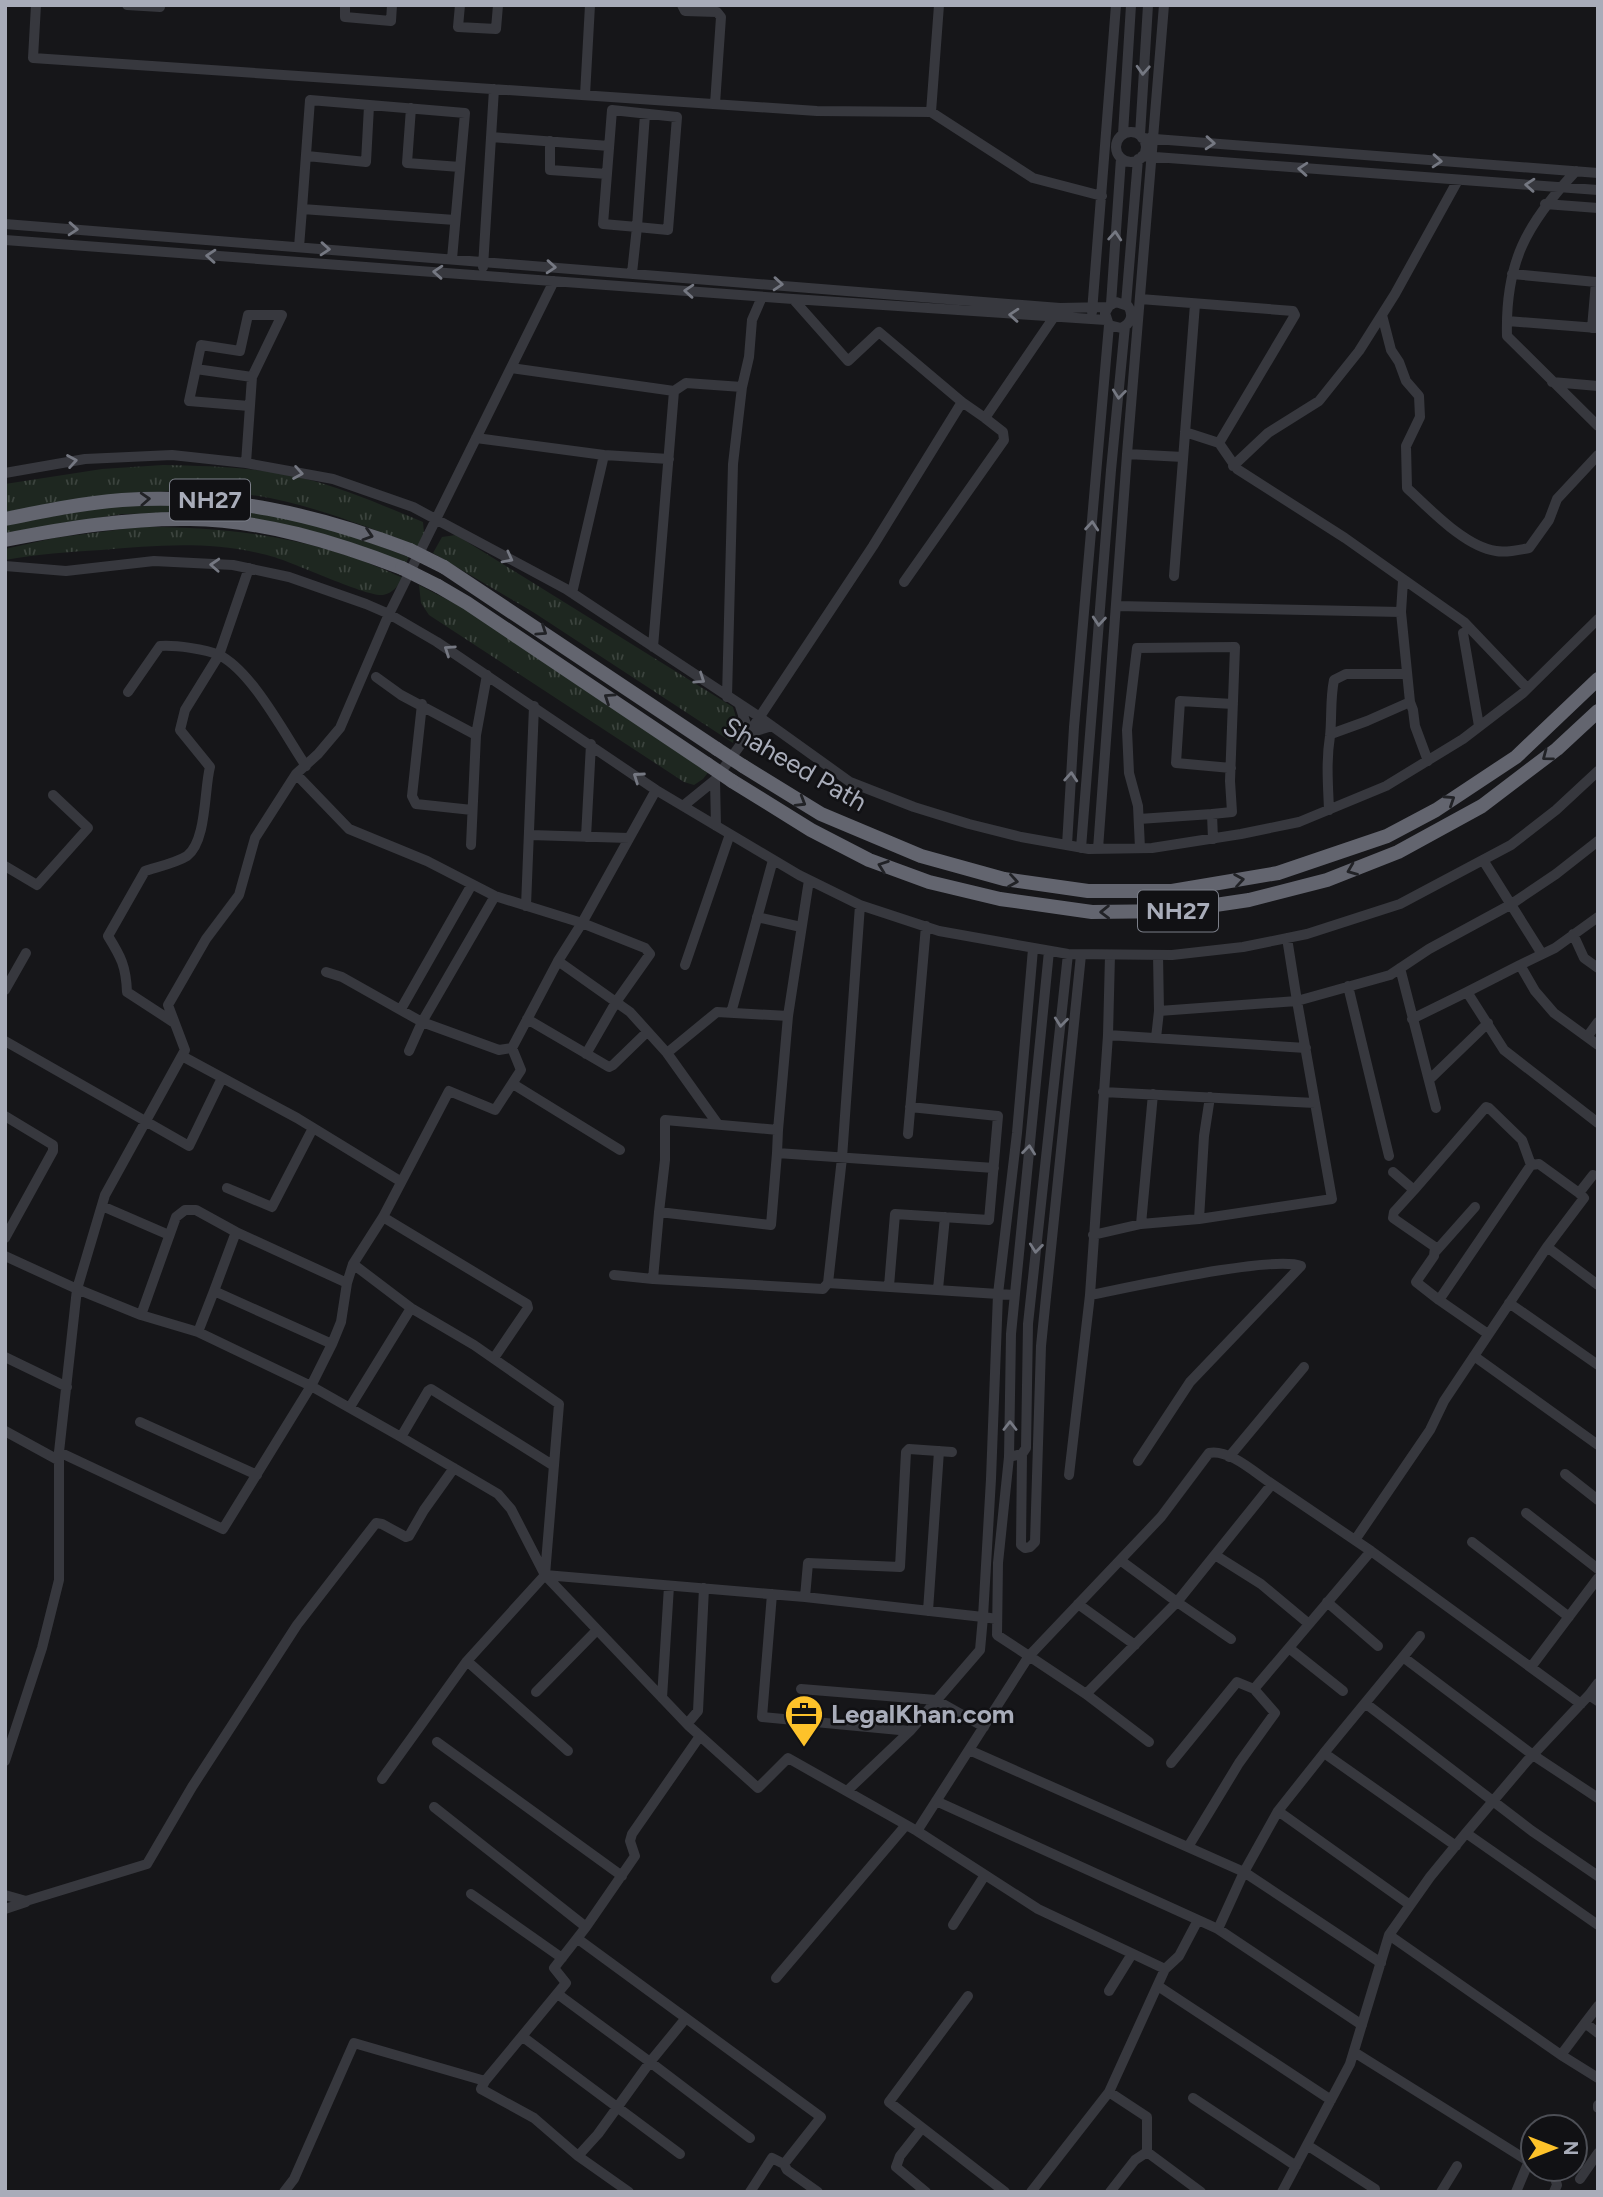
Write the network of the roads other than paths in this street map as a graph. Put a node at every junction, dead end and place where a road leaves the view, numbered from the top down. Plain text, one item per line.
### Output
1 (36, 5) edge
2 (127, 5) edge
3 (160, 5) edge
4 (345, 5) edge
5 (393, 5) edge
6 (460, 5) edge
7 (498, 5) edge
8 (590, 5) edge
9 (681, 5) edge
10 (939, 5) edge
11 (1116, 5) edge
12 (1131, 5) edge
13 (1148, 5) edge
14 (1164, 5) edge
15 (494, 89) junction
16 (585, 95) junction
17 (715, 104) junction
18 (369, 106) junction
19 (411, 108) junction
20 (931, 112) junction
21 (645, 114) junction
22 (1123, 134) junction
23 (491, 137) junction
24 (1145, 137) junction
25 (550, 141) junction
26 (609, 146) junction
27 (307, 156) junction
28 (1121, 158) junction
29 (1144, 158) junction
30 (1491, 165) junction
31 (460, 167) junction
32 (1576, 171) junction
33 (1598, 173) edge
34 (607, 174) junction
35 (1458, 180) junction
36 (1490, 183) junction
37 (1560, 188) junction
38 (1598, 190) edge
39 (1102, 196) junction
40 (1545, 204) junction
41 (1598, 208) edge
42 (302, 209) junction
43 (455, 220) junction
44 (5, 224) edge
45 (637, 227) junction
46 (5, 240) edge
47 (299, 247) junction
48 (452, 259) junction
49 (483, 261) junction
50 (632, 273) junction
51 (1512, 274) junction
52 (482, 275) junction
53 (554, 281) junction
54 (762, 297) junction
55 (793, 299) junction
56 (1140, 299) junction
57 (1126, 304) junction
58 (1195, 304) junction
59 (1110, 306) junction
60 (1059, 308) junction
61 (1093, 308) junction
62 (1382, 315) junction
63 (1053, 317) junction
64 (1092, 319) junction
65 (1507, 321) junction
66 (1108, 322) junction
67 (1125, 326) junction
68 (1595, 328) edge
69 (510, 368) junction
70 (196, 369) junction
71 (252, 377) junction
72 (1552, 382) junction
73 (1598, 386) edge
74 (742, 387) junction
75 (674, 391) junction
76 (962, 402) junction
77 (249, 406) junction
78 (985, 418) junction
79 (1598, 426) edge
80 (1185, 432) junction
81 (476, 438) junction
82 (1219, 443) junction
83 (1127, 454) junction
84 (604, 455) junction
85 (1598, 455) edge
86 (1184, 457) junction
87 (669, 459) junction
88 (246, 463) junction
89 (1233, 466) junction
90 (5, 473) edge
91 (5, 519) edge
92 (436, 519) junction
93 (5, 540) edge
94 (5, 566) edge
95 (249, 568) junction
96 (1174, 576) dead end
97 (1403, 580) junction
98 (904, 582) dead end
99 (572, 593) junction
100 (1117, 606) junction
101 (1401, 612) junction
102 (389, 614) junction
103 (1598, 619) edge
104 (1463, 633) dead end
105 (653, 647) junction
106 (219, 655) junction
107 (1407, 674) junction
108 (487, 676) junction
109 (376, 677) dead end
110 (1598, 679) edge
111 (1527, 688) junction
112 (128, 692) dead end
113 (727, 697) junction
114 (1410, 702) junction
115 (422, 704) junction
116 (1233, 704) junction
117 (534, 706) junction
118 (742, 710) junction
119 (1598, 710) edge
120 (758, 716) junction
121 (772, 726) junction
122 (1479, 726) junction
123 (476, 734) junction
124 (1331, 734) junction
125 (746, 737) junction
126 (591, 744) junction
127 (1428, 761) junction
128 (306, 766) junction
129 (1231, 768) junction
130 (1598, 771) edge
131 (296, 774) junction
132 (715, 780) junction
133 (656, 790) junction
134 (53, 795) dead end
135 (683, 806) junction
136 (472, 810) junction
137 (1329, 810) junction
138 (1212, 814) junction
139 (1139, 819) junction
140 (716, 826) junction
141 (530, 835) junction
142 (730, 835) junction
143 (586, 837) junction
144 (629, 838) junction
145 (1213, 839) junction
146 (1598, 841) edge
147 (471, 845) dead end
148 (1067, 845) junction
149 (1081, 848) junction
150 (1140, 848) junction
151 (1098, 849) junction
152 (773, 860) junction
153 (1483, 860) junction
154 (5, 866) edge
155 (809, 880) junction
156 (471, 886) junction
157 (495, 896) junction
158 (860, 905) junction
159 (1510, 905) junction
160 (526, 906) junction
161 (757, 917) junction
162 (1598, 917) edge
163 (582, 923) junction
164 (926, 926) junction
165 (801, 927) junction
166 (1573, 934) junction
167 (1287, 938) junction
168 (1033, 949) junction
169 (1049, 951) junction
170 (26, 953) dead end
171 (1068, 954) junction
172 (1542, 954) junction
173 (1081, 955) junction
174 (1110, 955) junction
175 (1158, 955) junction
176 (558, 961) junction
177 (685, 965) dead end
178 (1520, 965) junction
179 (1400, 968) junction
180 (1598, 968) edge
181 (326, 972) dead end
182 (1348, 986) junction
183 (5, 990) edge
184 (1467, 992) junction
185 (1297, 1001) junction
186 (616, 1002) junction
187 (401, 1009) junction
188 (1160, 1011) junction
189 (731, 1013) junction
190 (788, 1016) junction
191 (527, 1019) junction
192 (1412, 1019) junction
193 (173, 1022) junction
194 (422, 1022) junction
195 (1598, 1022) edge
196 (1488, 1023) junction
197 (647, 1032) junction
198 (1108, 1035) junction
199 (1587, 1037) junction
200 (1156, 1038) junction
201 (5, 1041) edge
202 (1598, 1045) edge
203 (512, 1048) junction
204 (1306, 1048) junction
205 (409, 1051) dead end
206 (667, 1053) junction
207 (586, 1054) junction
208 (182, 1056) junction
209 (222, 1078) junction
210 (1430, 1079) junction
211 (513, 1084) junction
212 (1103, 1092) junction
213 (1153, 1094) junction
214 (1210, 1097) junction
215 (1315, 1103) junction
216 (910, 1107) junction
217 (1436, 1108) dead end
218 (5, 1116) edge
219 (146, 1120) junction
220 (717, 1123) junction
221 (1598, 1123) edge
222 (313, 1128) junction
223 (778, 1130) junction
224 (908, 1135) dead end
225 (620, 1150) dead end
226 (777, 1153) junction
227 (1389, 1156) dead end
228 (842, 1158) junction
229 (1531, 1165) junction
230 (994, 1168) junction
231 (1393, 1172) dead end
232 (1596, 1174) edge
233 (400, 1181) junction
234 (228, 1188) dead end
235 (1414, 1190) junction
236 (1579, 1193) junction
237 (102, 1206) junction
238 (1475, 1206) dead end
239 (659, 1212) junction
240 (383, 1217) junction
241 (945, 1217) junction
242 (1199, 1219) junction
243 (1141, 1224) junction
244 (236, 1232) junction
245 (169, 1235) junction
246 (1093, 1235) junction
247 (5, 1238) edge
248 (1547, 1247) junction
249 (1436, 1251) junction
250 (5, 1256) edge
251 (354, 1264) junction
252 (614, 1275) dead end
253 (653, 1279) junction
254 (348, 1283) junction
255 (828, 1283) junction
256 (1598, 1284) edge
257 (889, 1286) junction
258 (76, 1289) junction
259 (938, 1289) junction
260 (214, 1291) junction
261 (998, 1294) junction
262 (1014, 1294) junction
263 (1090, 1295) junction
264 (1439, 1300) junction
265 (1509, 1303) junction
266 (411, 1308) junction
267 (141, 1315) junction
268 (198, 1332) junction
269 (1488, 1335) junction
270 (332, 1344) junction
271 (1474, 1356) junction
272 (5, 1357) edge
273 (494, 1358) junction
274 (1598, 1365) edge
275 (1304, 1367) dead end
276 (311, 1386) junction
277 (67, 1387) junction
278 (350, 1407) junction
279 (140, 1422) dead end
280 (5, 1430) edge
281 (401, 1437) junction
282 (1598, 1445) edge
283 (939, 1451) junction
284 (952, 1452) dead end
285 (1022, 1454) junction
286 (58, 1456) junction
287 (1009, 1457) junction
288 (1229, 1457) junction
289 (1138, 1461) dead end
290 (554, 1466) junction
291 (454, 1468) junction
292 (1565, 1474) dead end
293 (257, 1475) junction
294 (1069, 1475) dead end
295 (1272, 1484) junction
296 (1598, 1500) edge
297 (1526, 1513) dead end
298 (1355, 1540) junction
299 (1472, 1542) dead end
300 (1371, 1551) junction
301 (1215, 1555) junction
302 (1120, 1560) junction
303 (1598, 1569) edge
304 (545, 1575) junction
305 (1598, 1578) edge
306 (669, 1586) junction
307 (704, 1588) junction
308 (772, 1594) junction
309 (805, 1597) junction
310 (1177, 1602) junction
311 (1327, 1602) junction
312 (1078, 1604) junction
313 (928, 1611) junction
314 (983, 1617) junction
315 (1569, 1617) junction
316 (997, 1619) junction
317 (1309, 1624) junction
318 (597, 1630) junction
319 (1420, 1636) dead end
320 (1231, 1639) dead end
321 (1135, 1645) junction
322 (1378, 1646) dead end
323 (1289, 1648) junction
324 (1029, 1656) junction
325 (1404, 1657) junction
326 (467, 1661) junction
327 (1531, 1667) junction
328 (1598, 1683) edge
329 (801, 1689) dead end
330 (1254, 1689) junction
331 (1343, 1691) dead end
332 (536, 1692) dead end
333 (1086, 1694) junction
334 (662, 1698) junction
335 (1593, 1698) edge
336 (936, 1700) junction
337 (1366, 1703) junction
338 (1581, 1704) junction
339 (687, 1724) junction
340 (984, 1727) junction
341 (909, 1731) junction
342 (700, 1736) junction
343 (437, 1742) dead end
344 (1149, 1742) dead end
345 (969, 1750) junction
346 (568, 1751) dead end
347 (1324, 1753) junction
348 (1533, 1755) junction
349 (5, 1761) edge
350 (1171, 1763) dead end
351 (382, 1779) dead end
352 (847, 1791) junction
353 (1598, 1798) edge
354 (936, 1801) junction
355 (1494, 1801) junction
356 (434, 1807) dead end
357 (1278, 1811) junction
358 (906, 1825) junction
359 (917, 1831) junction
360 (1466, 1833) junction
361 (1456, 1846) junction
362 (1188, 1847) junction
363 (1244, 1872) junction
364 (985, 1875) junction
365 (622, 1876) junction
366 (1598, 1876) edge
367 (471, 1894) dead end
368 (5, 1895) edge
369 (26, 1901) junction
370 (1410, 1905) junction
371 (5, 1909) edge
372 (1198, 1920) junction
373 (953, 1925) dead end
374 (1598, 1925) edge
375 (586, 1927) junction
376 (1218, 1929) junction
377 (1389, 1935) junction
378 (578, 1939) junction
379 (1132, 1954) junction
380 (562, 1958) junction
381 (1381, 1963) junction
382 (1166, 1969) junction
383 (776, 1978) dead end
384 (1158, 1986) junction
385 (1109, 1991) dead end
386 (559, 1995) junction
387 (968, 1996) dead end
388 (1598, 2006) edge
389 (686, 2018) junction
390 (1585, 2023) junction
391 (1362, 2025) junction
392 (1598, 2033) edge
393 (523, 2038) junction
394 (1354, 2052) junction
395 (1560, 2055) junction
396 (650, 2062) junction
397 (1598, 2078) edge
398 (485, 2081) junction
399 (1109, 2092) junction
400 (1193, 2098) dead end
401 (1331, 2100) junction
402 (617, 2108) junction
403 (922, 2128) junction
404 (750, 2138) dead end
405 (1307, 2145) junction
406 (1147, 2152) junction
407 (680, 2154) dead end
408 (1519, 2155) edge
409 (578, 2156) junction
410 (783, 2164) junction
411 (1296, 2166) junction
412 (1457, 2166) dead end
413 (1375, 2189) dead end
414 (284, 2192) edge
415 (629, 2192) edge
416 (750, 2192) edge
417 (818, 2192) edge
418 (926, 2192) edge
419 (1006, 2192) edge
420 (1031, 2192) edge
421 (1110, 2192) edge
422 (1201, 2192) edge
423 (1282, 2192) edge
424 (1441, 2192) edge

1 - 15 street
2 - 3 street
4 - 5 street
6 - 7 street
8 - 16 street
9 - 17 street
10 - 20 street
11 - 39 street
12 - 22 street
13 -> 24 street
14 - 24 street
15 - 16 street
15 - 23 street
16 - 17 street
17 - 20 street
18 - 19 street
18 - 27 street
18 - 27 street
19 - 31 street
19 - 31 street
20 - 39 street
21 - 26 street
21 - 45 street
21 - 45 street
22 - 24 street
22 - 28 street
23 - 25 street
23 - 49 street
24 - 29 street
24 -> 30 street
25 - 26 street
25 - 34 street
26 - 34 street
27 - 42 street
28 - 29 street
59 -> 28 street
35 -> 29 street
29 - 56 street
29 - 57 street
30 - 32 street
30 - 36 street
31 - 43 street
32 - 33 street
32 - 37 street
34 - 45 street
35 - 36 street
35 - 62 street
37 -> 36 street
37 - 38 street
37 - 40 street
39 - 61 street
40 - 41 street
40 - 51 street
42 - 43 street
42 - 47 street
43 - 48 street
44 -> 47 street
45 - 50 street
52 -> 46 street
47 -> 48 street
48 - 49 street
49 -> 50 street
49 - 52 street
50 -> 60 street
51 - 65 street
51 - 68 street
52 - 53 street
54 -> 53 street
53 - 69 street
54 - 55 street
54 - 74 street
63 -> 55 street
55 - 76 street
56 - 58 street
56 - 83 street
57 - 59 street
57 - 67 street
58 - 80 street
58 - 82 street
59 - 61 street
59 - 66 street
60 - 61 street
60 - 63 street
61 - 64 street
62 - 85 street
62 - 89 street
63 - 64 street
63 - 78 street
64 - 66 street
65 - 68 street
65 - 72 street
66 - 67 street
148 -> 66 street
67 -> 149 street
69 - 75 street
69 - 81 street
70 - 71 street
70 - 71 street
70 - 77 street
71 - 77 street
72 - 73 street
72 - 79 street
74 - 75 street
74 - 113 street
75 - 87 street
76 - 78 street
76 - 120 street
77 - 88 street
78 - 98 street
80 - 82 street
80 - 86 street
81 - 84 street
81 - 92 street
82 - 89 street
83 - 86 street
83 - 100 street
84 - 87 street
84 - 99 street
86 - 96 street
87 - 105 street
90 -> 88 street
88 -> 92 street
89 - 97 street
91 -> 110 highway, Shaheed Path / NH27, bridge
92 -> 99 street
92 - 102 street
119 -> 93 highway, Shaheed Path / NH27, bridge
95 -> 94 street
95 - 102 street
95 - 106 street
97 - 101 street
97 - 111 street
99 - 105 street
100 - 101 street
100 - 151 street
101 - 107 street
108 -> 102 street
102 - 128 street
103 - 111 street
104 - 122 street
105 -> 113 street
106 - 112 street
106 - 128 street
106 - 193 street
107 - 114 street
107 - 124 street
108 - 117 street
108 - 123 street
109 - 115 street
111 - 122 street
113 - 118 street
114 - 124 street
114 - 127 street
115 - 123 street
115 - 136 street
116 - 129 street
116 - 129 street
116 - 139 street
117 - 126 street
117 - 141 street
118 - 120 street
118 - 125 street
120 - 121 street
120 - 125 street
121 - 125 street
121 - 148 street
122 - 127 street
123 - 136 street
124 - 137 street
125 - 132 street
133 -> 126 street
126 - 143 street
127 - 137 street
128 - 131 street
129 - 138 street
130 - 153 street
131 - 156 street
131 - 193 street
132 - 135 street
132 - 140 street
133 - 135 street
133 - 144 street
134 - 154 street
135 - 140 street
136 - 147 street
137 - 145 street
138 - 139 street
138 - 145 street
139 - 150 street
140 - 142 street
141 - 143 street
141 - 160 street
142 - 152 street
142 - 177 street
143 - 144 street
144 - 163 street
145 - 150 street
146 - 159 street
148 - 149 street
149 - 151 street
150 - 151 street
152 - 155 street
152 - 161 street
153 - 159 street
153 - 167 street
155 - 158 street
155 - 165 street
156 - 157 street
156 - 187 street
157 - 160 street
157 - 194 street
158 - 164 street
158 - 228 street
159 - 172 street
159 - 179 street
160 - 163 street
161 - 165 street
161 - 189 street
162 - 166 street
163 - 176 street
163 - 186 street
164 - 168 street
164 - 216 street
165 - 190 street
166 - 172 street
166 - 180 street
167 - 175 street
167 - 185 street
168 - 169 street
168 - 261 street
169 - 171 street
262 -> 169 street
170 - 183 street
171 - 173 street
171 -> 285 street
172 - 178 street
173 - 174 street
173 - 285 street
174 - 175 street
174 - 198 street
175 - 188 street
176 - 186 street
176 - 191 street
178 - 184 street
178 - 199 street
179 - 182 street
179 - 192 street
181 - 187 street
182 - 185 street
182 - 227 street
184 - 192 street
184 - 196 street
185 - 188 street
185 - 204 street
186 - 197 street
186 - 207 street
187 - 194 street
188 - 200 street
189 - 190 street
189 - 206 street
190 - 223 street
191 - 203 street
191 - 207 street
192 - 210 street
193 - 208 street
194 - 203 street
194 - 205 street
195 - 199 street
196 - 210 street
196 - 221 street
197 - 206 street
197 - 207 street
198 - 200 street
198 - 212 street
199 - 202 street
200 - 204 street
201 - 219 street
203 - 211 street
204 - 215 street
206 - 220 street
208 - 209 street
208 - 219 street
209 - 219 street
209 - 222 street
210 - 217 street
211 - 225 street
211 - 233 street
212 - 213 street
212 - 246 street
213 - 214 street
213 - 243 street
214 - 215 street
214 - 242 street
215 - 242 street
216 - 224 street
216 - 230 street
218 - 247 street
219 - 237 street
220 - 223 street
220 - 239 street
222 - 233 street
222 - 234 street
223 - 226 street
226 - 228 street
226 - 239 street
228 - 230 street
228 - 255 street
229 - 235 street
229 - 236 street
229 - 264 street
230 - 241 street
231 - 235 street
232 - 236 street
233 - 240 street
235 - 249 street
236 - 248 street
237 - 245 street
237 - 258 street
238 - 249 street
239 - 253 street
240 - 251 street
240 - 273 street
241 - 257 street
241 - 259 street
242 - 243 street
243 - 246 street
244 - 245 street
244 - 254 street
244 - 260 street
245 - 267 street
246 - 263 street
248 - 256 street
248 - 265 street
249 - 264 street
250 - 258 street
251 - 254 street
251 - 266 street
252 - 253 street
253 - 255 street
254 - 270 street
255 - 257 street
257 - 259 street
258 - 267 street
258 - 277 street
259 - 261 street
260 - 268 street
260 - 270 street
261 - 262 street
261 - 314 street
287 -> 262 street
263 - 289 street
263 - 294 street
264 - 269 street
265 - 269 street
265 - 274 street
266 - 273 street
266 - 278 street
267 - 268 street
268 - 276 street
269 - 271 street
270 - 276 street
271 - 282 street
271 - 298 street
272 - 277 street
273 - 290 street
275 - 288 street
276 - 278 street
276 - 293 street
277 - 286 street
278 - 281 street
279 - 293 street
280 - 286 street
281 - 290 street
281 - 291 street
283 - 284 street
283 - 309 street
283 - 313 street
285 - 287 street
286 - 293 street
286 - 349 street
287 - 316 street
288 - 295 street
288 - 302 street
290 - 304 street
291 - 304 street
291 - 369 street
292 - 296 street
295 - 298 street
295 - 301 street
297 - 303 street
298 - 300 street
299 - 315 street
300 - 311 street
300 - 327 street
301 - 310 street
301 - 317 street
302 - 310 street
302 - 312 street
304 - 306 street
304 - 318 street
304 - 326 street
305 - 315 street
306 - 307 street
306 - 334 street
307 - 308 street
307 - 339 street
308 - 309 street
308 - 341 street
309 - 313 street
310 - 320 street
310 - 321 street
311 - 317 street
311 - 322 street
312 - 321 street
312 - 324 street
313 - 314 street
314 - 316 street
314 - 336 street
315 - 327 street
316 - 324 street
317 - 323 street
318 - 332 street
318 - 334 street
319 - 325 street
321 - 333 street
323 - 330 street
323 - 331 street
324 - 333 street
324 - 340 street
325 - 337 street
325 - 348 street
326 - 346 street
326 - 351 street
327 - 338 street
328 - 335 street
329 - 336 street
330 - 350 street
330 - 362 street
333 - 344 street
334 - 339 street
335 - 338 street
336 - 340 street
336 - 341 street
337 - 347 street
337 - 355 street
338 - 348 street
339 - 342 street
340 - 345 street
341 - 352 street
342 - 352 street
342 - 365 street
343 - 365 street
345 - 354 street
345 - 362 street
347 - 357 street
347 - 361 street
348 - 353 street
348 - 355 street
352 - 358 street
354 - 359 street
354 - 372 street
355 - 360 street
355 - 366 street
356 - 375 street
357 - 363 street
357 - 370 street
358 - 359 street
358 - 383 street
359 - 364 street
360 - 361 street
360 - 374 street
361 - 370 street
362 - 363 street
363 - 376 street
363 - 381 street
364 - 373 street
364 - 379 street
365 - 375 street
367 - 380 street
368 - 369 street
369 - 371 street
370 - 377 street
372 - 376 street
372 - 382 street
375 - 378 street
376 - 391 street
377 - 381 street
377 - 395 street
378 - 380 street
378 - 389 street
379 - 382 street
379 - 385 street
380 - 386 street
381 - 391 street
382 - 384 street
384 - 399 street
384 - 401 street
386 - 393 street
386 - 396 street
387 - 403 street
388 - 390 street
389 - 396 street
389 - 410 street
390 - 392 street
390 - 395 street
391 - 394 street
393 - 398 street
393 - 402 street
394 - 401 street
394 - 408 street
395 - 397 street
396 - 402 street
396 - 404 street
398 - 409 street
398 - 414 street
399 - 406 street
399 - 420 street
400 - 411 street
401 - 405 street
402 - 407 street
402 - 409 street
403 - 418 street
403 - 419 street
405 - 411 street
405 - 413 street
406 - 421 street
406 - 422 street
409 - 415 street
410 - 416 street
410 - 417 street
411 - 423 street
412 - 424 street

